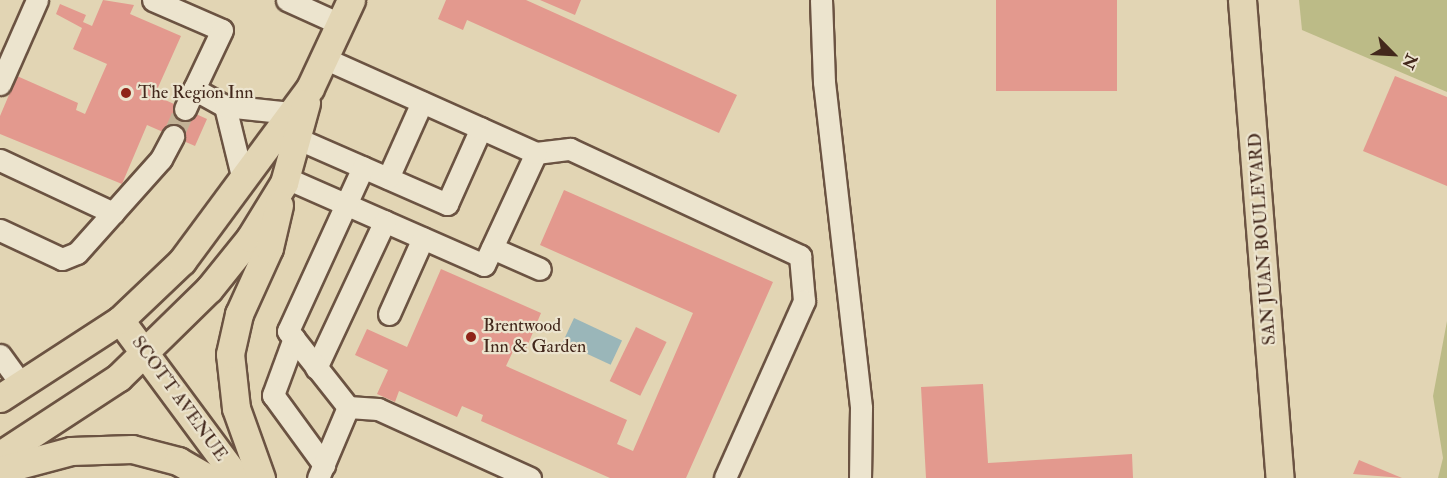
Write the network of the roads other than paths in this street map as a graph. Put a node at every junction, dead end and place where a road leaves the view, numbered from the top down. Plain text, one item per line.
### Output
1 (37, 0) edge
2 (153, 0) edge
3 (287, 0) edge
4 (821, 0) edge
5 (1242, 0) edge
6 (345, 12) edge
7 (324, 57) junction
8 (0, 84) edge
9 (194, 89) junction
10 (422, 102) junction
11 (225, 106) junction
12 (185, 109) tunnel mouth
13 (294, 126) junction
14 (481, 128) junction
15 (173, 136) tunnel mouth
16 (536, 153) junction
17 (0, 160) edge
18 (363, 167) junction
19 (388, 178) junction
20 (243, 180) junction
21 (285, 181) junction
22 (346, 205) junction
23 (113, 213) junction
24 (384, 221) junction
25 (0, 230) edge
26 (423, 238) junction
27 (492, 248) junction
28 (540, 269) dead end
29 (389, 314) dead end
30 (120, 320) junction
31 (294, 338) junction
32 (0, 355) edge
33 (146, 355) junction
34 (316, 368) junction
35 (11, 391) edge
36 (348, 407) junction
37 (0, 455) edge
38 (0, 470) edge
39 (321, 472) edge
40 (208, 478) edge
41 (237, 478) edge
42 (261, 478) edge
43 (530, 478) edge
44 (725, 478) edge
45 (860, 478) edge
46 (1280, 478) edge

1 - 8 street
2 - 9 street
3 - 6 street
4 - 45 street
5 - 46 main road, SAN JUAN BOULEVARD
6 - 7 main road
7 - 10 street
7 - 13 main road
9 - 11 street
9 - 12 street
10 - 14 street
10 - 19 street
11 - 13 street
11 - 20 street
13 - 18 street
13 - 20 main road
13 - 21 main road
14 - 16 street
14 - 19 street
15 - 23 street
16 - 27 street
16 - 44 street
17 - 23 street
18 - 19 street
18 - 22 street
20 - 30 main road
21 - 22 street
21 - 33 main road
21 - 42 main road
22 - 24 street
22 - 31 street
23 - 25 street
24 - 26 street
24 - 34 street
26 - 27 street
26 - 29 street
27 - 28 street
30 - 33 main road, SCOTT AVENUE
30 - 35 main road
31 - 34 street
31 - 39 street
32 - 35 street
33 - 37 main road
33 - 41 main road, SCOTT AVENUE
34 - 36 street
36 - 39 street
36 - 43 street
38 - 40 main road

